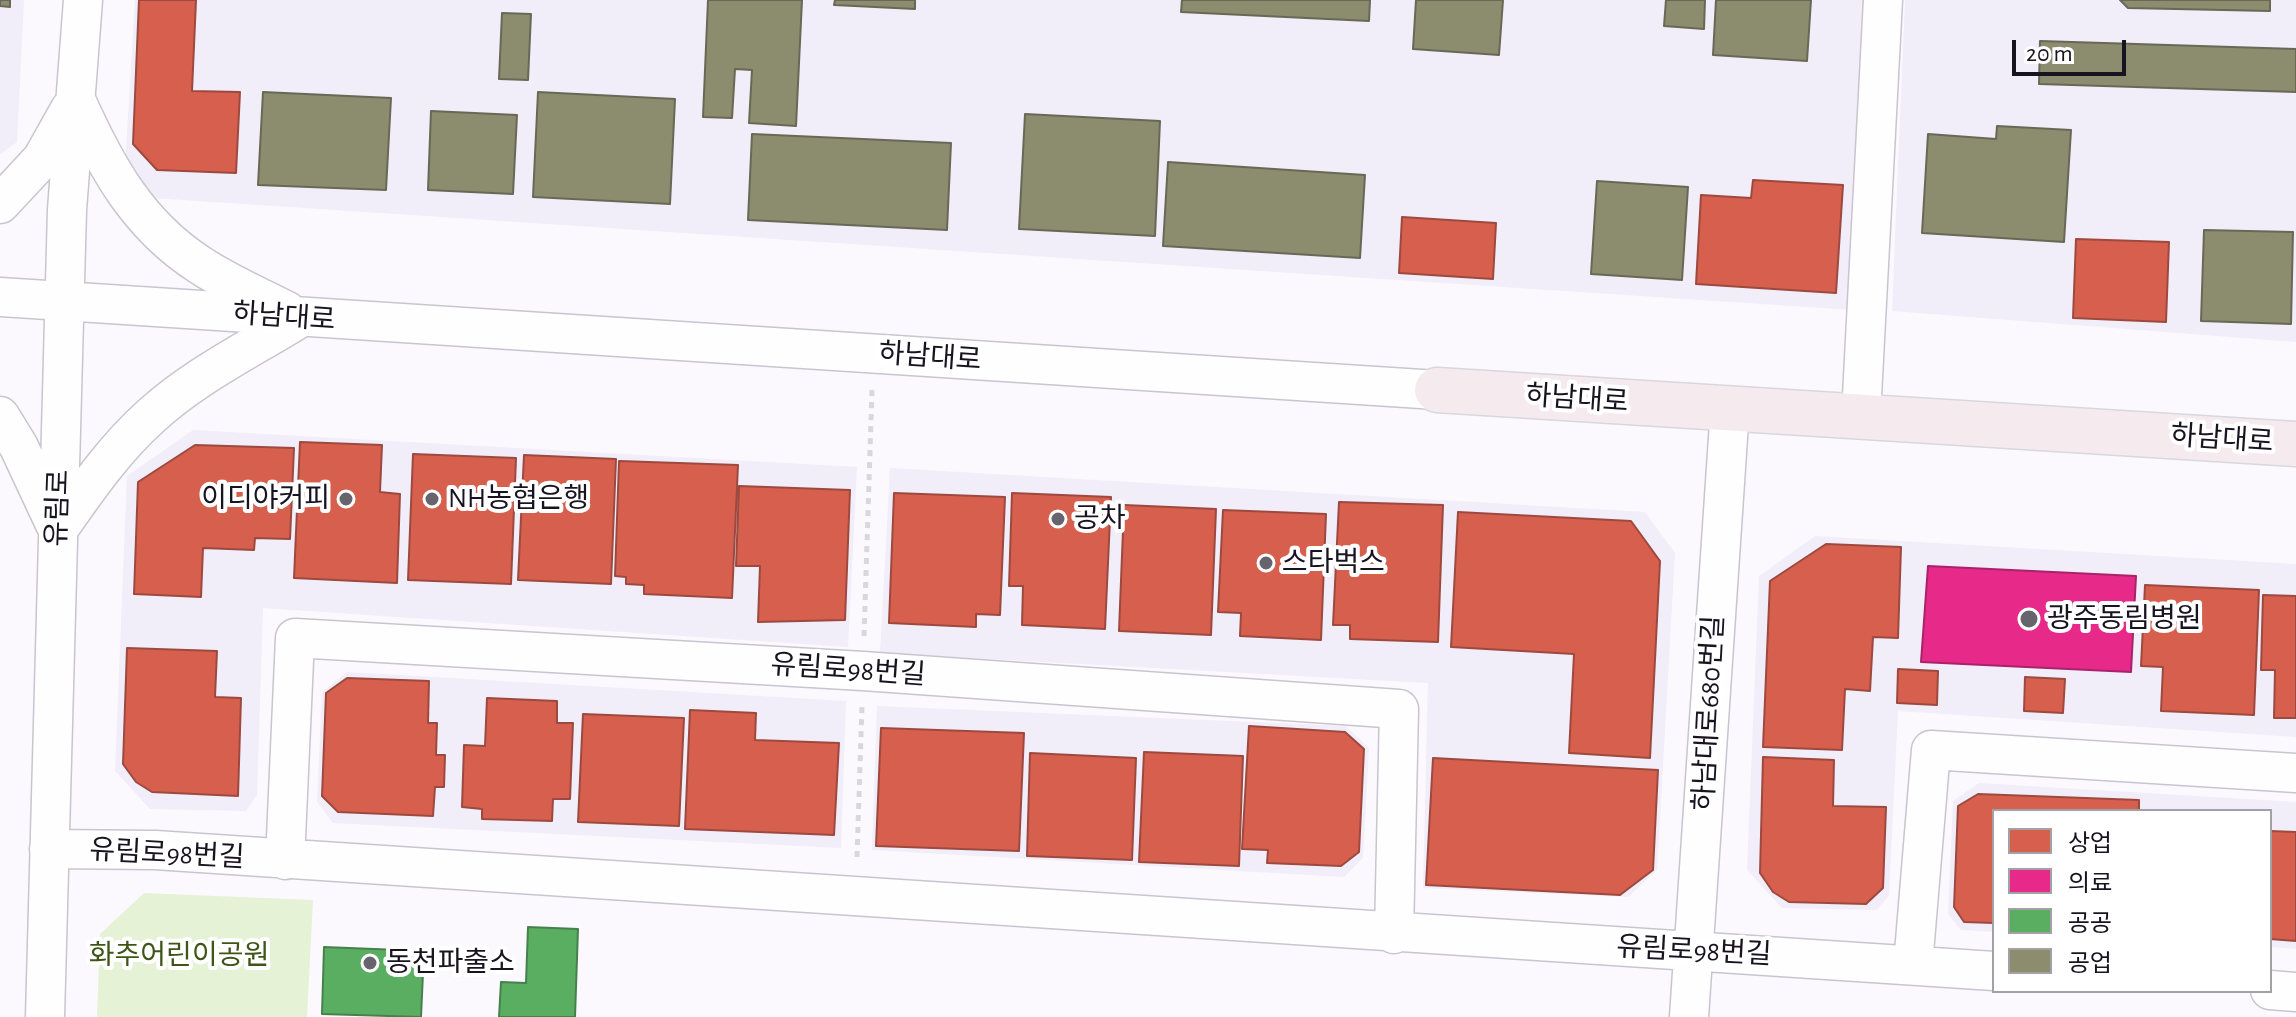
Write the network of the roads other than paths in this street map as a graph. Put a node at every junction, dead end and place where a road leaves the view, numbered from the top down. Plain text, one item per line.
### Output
1 (1883, 0) edge
2 (83, 8) edge
3 (76, 99) junction
4 (0, 204) edge
5 (0, 297) edge
6 (64, 301) junction
7 (300, 318) junction
8 (1437, 390) joint
9 (1730, 408) junction
10 (1861, 415) junction
11 (0, 416) edge
12 (2296, 444) edge
13 (58, 530) junction
14 (2296, 773) edge
15 (49, 849) junction
16 (285, 860) junction
17 (1394, 934) junction
18 (1694, 949) junction
19 (1913, 965) junction
20 (1992, 971) edge
21 (2272, 990) edge
22 (2296, 992) edge
23 (45, 1017) edge
24 (1689, 1017) edge

1 - 10 street
2 - 3 street, 유림로
3 - 4 street
3 - 6 street, 유림로
3 - 7 street
5 - 6 street, 하남대로
6 - 7 street, 하남대로
6 - 13 street, 유림로
7 - 8 street, 하남대로
7 - 13 street
8 - 9 main road, 하남대로
9 - 10 main road, 하남대로
9 - 18 street, 하남대로680번길
10 - 12 main road, 하남대로
11 - 13 street
13 - 15 street, 유림로
14 - 19 street
15 - 16 street, 유림로98번길
15 - 23 street, 유림로
16 - 17 street, 유림로98번길
16 - 17 street, 유림로98번길
17 - 18 street, 유림로98번길
18 - 19 street, 유림로98번길
18 - 24 street, 하남대로680번길
19 - 20 street, 유림로98번길
21 - 22 street

